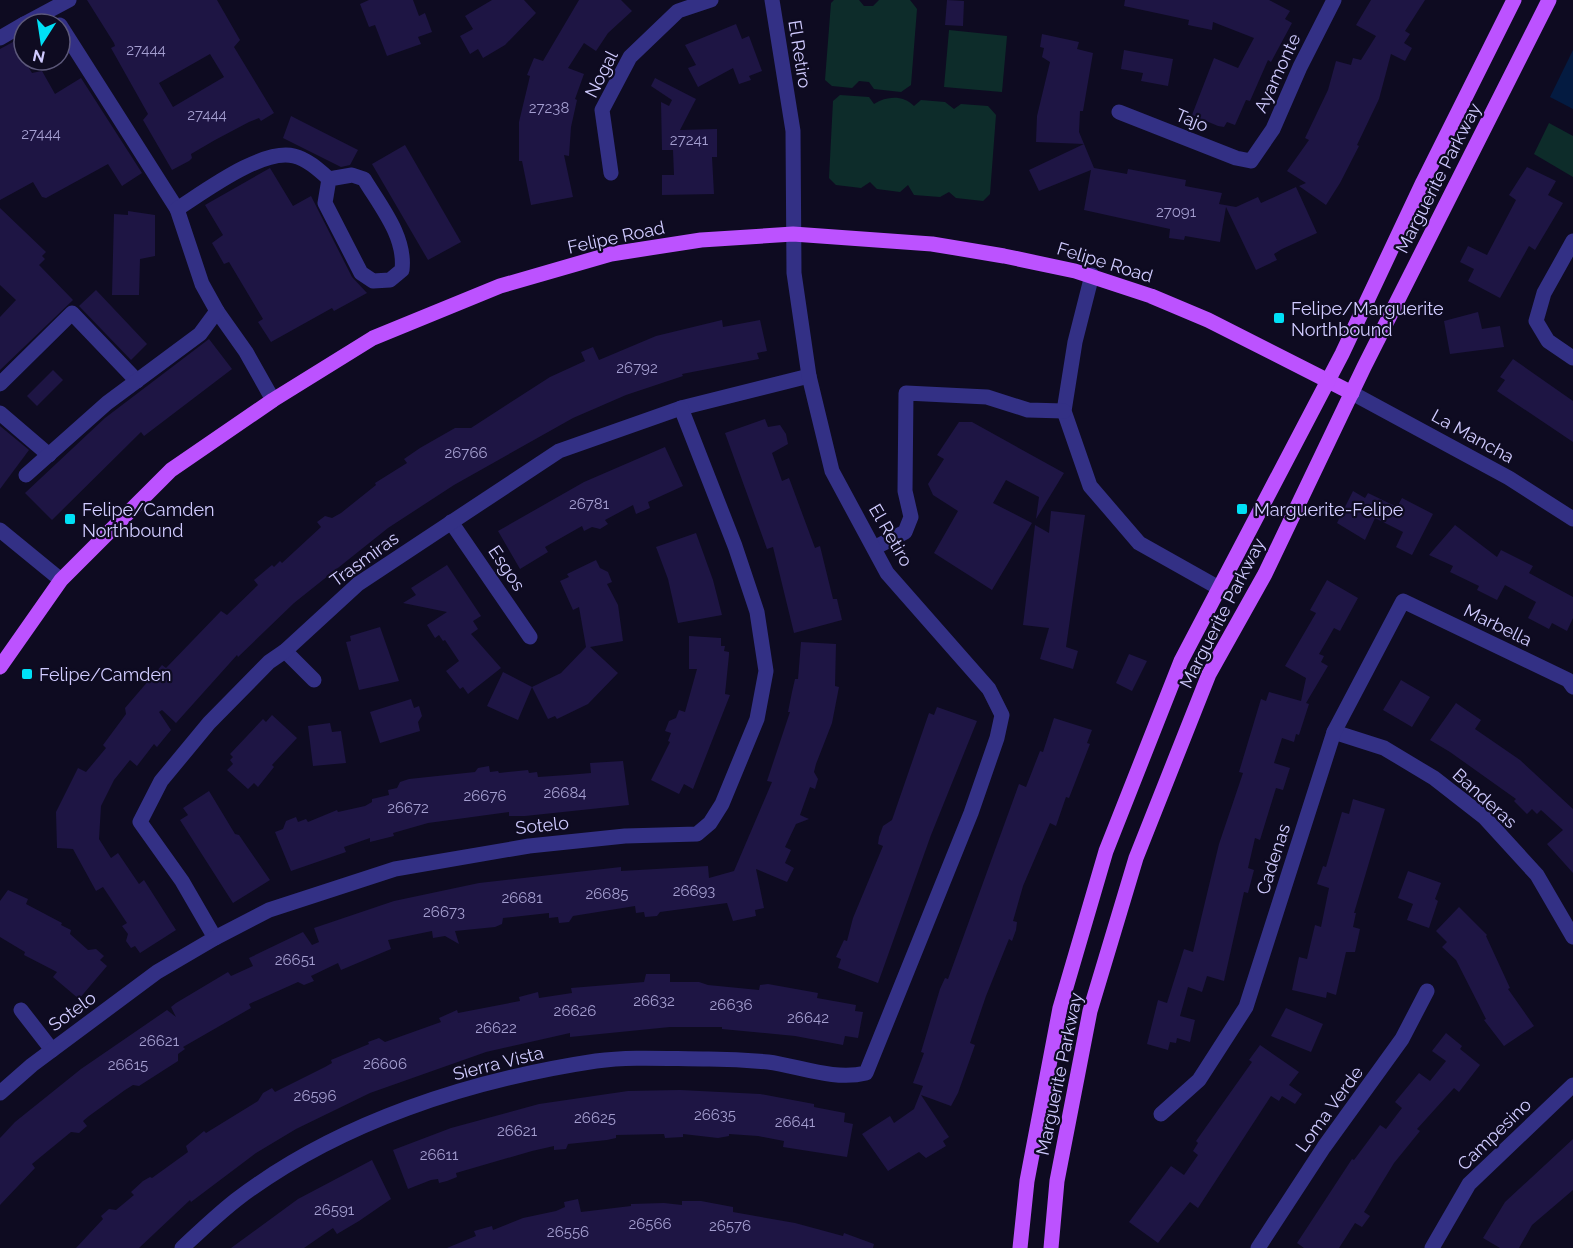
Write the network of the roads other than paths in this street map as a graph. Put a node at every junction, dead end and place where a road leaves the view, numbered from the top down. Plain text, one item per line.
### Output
1 (711, 0) edge
2 (772, 0) edge
3 (1335, 0) edge
4 (1514, 0) edge
5 (1549, 0) edge
6 (72, 42) edge
7 (1119, 112) dead end
8 (1251, 161) joint
9 (611, 172) dead end
10 (329, 179) junction
11 (177, 209) junction
12 (793, 234) junction
13 (1573, 241) edge
14 (1092, 276) junction
15 (218, 311) junction
16 (1573, 358) edge
17 (809, 376) junction
18 (137, 381) junction
19 (1326, 381) junction
20 (0, 384) edge
21 (1352, 393) junction
22 (273, 400) junction
23 (681, 408) junction
24 (1064, 411) junction
25 (0, 412) edge
26 (49, 455) junction
27 (26, 475) dead end
28 (1573, 519) edge
29 (451, 522) junction
30 (0, 530) edge
31 (874, 548) junction
32 (61, 580) junction
33 (1219, 588) junction
34 (1403, 601) joint
35 (530, 637) dead end
36 (285, 651) junction
37 (0, 667) edge
38 (314, 680) dead end
39 (1571, 681) edge
40 (1334, 732) junction
41 (1573, 937) edge
42 (215, 938) junction
43 (1427, 991) dead end
44 (21, 1010) dead end
45 (52, 1050) junction
46 (866, 1073) joint
47 (1573, 1085) edge
48 (0, 1093) edge
49 (1161, 1114) dead end
50 (182, 1248) edge
51 (1020, 1248) edge
52 (1051, 1248) edge
53 (1258, 1248) edge
54 (1432, 1248) edge

1 - 9 street, Nogal
2 - 12 street, El Retiro
3 - 8 street, Ayamonte
4 - 19 main road, Marguerite Parkway
5 - 21 main road, Marguerite Parkway
6 - 11 street
7 - 8 street, Tajo
10 - 10 street
10 - 11 street
11 - 15 street
12 - 14 main road, Felipe Road
12 - 17 street, El Retiro
12 - 22 main road, Felipe Road
13 - 16 street
14 - 19 main road, Felipe Road
14 - 24 street
15 - 18 street
15 - 22 street
17 - 23 street, Trasmiras
17 - 31 street, El Retiro
18 - 20 street
18 - 26 street
19 - 21 main road, Felipe Road
19 - 33 main road, Marguerite Parkway
21 - 28 street, La Mancha
21 - 52 main road, Marguerite Parkway
22 - 32 main road, Felipe Road
23 - 29 street, Trasmiras
23 - 42 street, Sotelo
24 - 31 street
24 - 33 street
25 - 26 street
26 - 27 street
29 - 35 street, Esgos
29 - 36 street, Trasmiras
30 - 32 street
31 - 46 street, El Retiro
32 - 37 main road, Felipe Road
33 - 51 main road, Marguerite Parkway
34 - 39 street, Marbella
34 - 40 street, Cadenas
36 - 38 street
36 - 42 street, Trasmiras
40 - 41 street, Banderas
40 - 49 street, Cadenas
42 - 45 street, Sotelo
43 - 53 street, Loma Verde
44 - 45 street
45 - 48 street, Sotelo
46 - 50 street, Sierra Vista
47 - 54 street, Campesino

